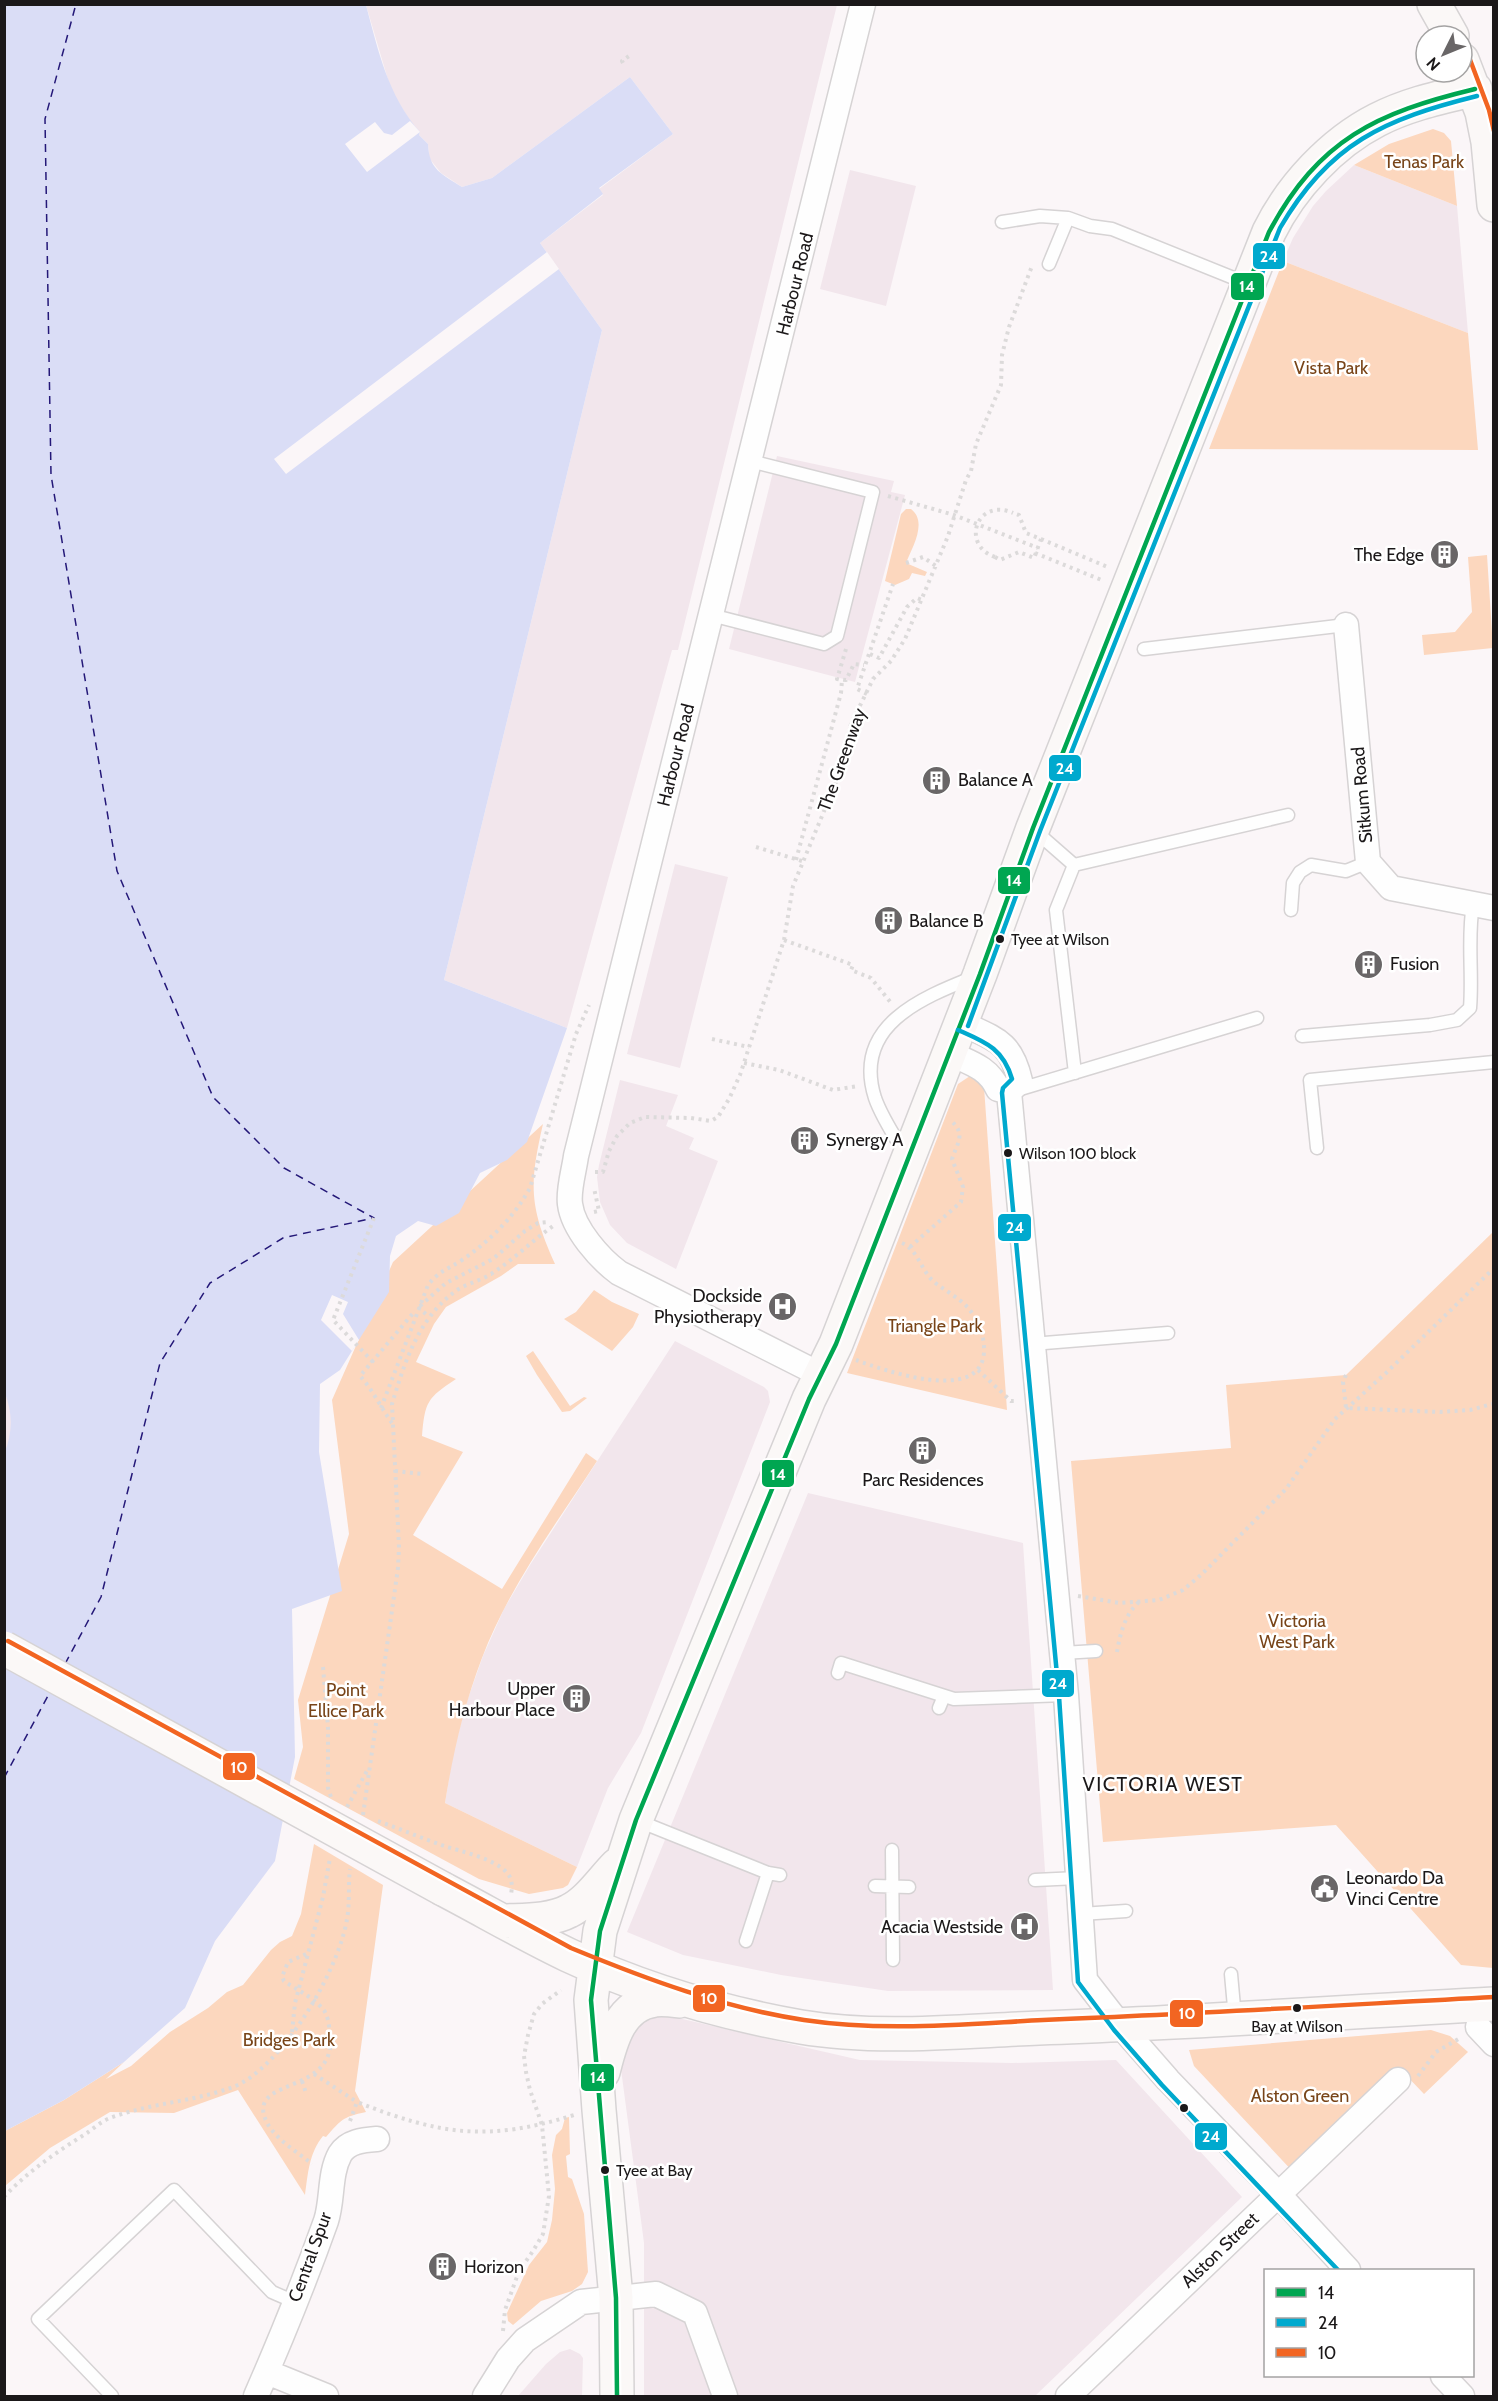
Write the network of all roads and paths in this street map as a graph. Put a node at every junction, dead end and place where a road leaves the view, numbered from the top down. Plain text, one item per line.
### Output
1 (863, 4) edge
2 (1434, 4) edge
3 (1445, 24) edge
4 (632, 54) dead end
5 (623, 63) dead end
6 (1477, 78) edge
7 (1494, 205) edge
8 (1068, 218) junction
9 (1002, 222) dead end
10 (1049, 264) dead end
11 (1031, 267) dead end
12 (1248, 284) junction
13 (750, 461) junction
14 (886, 496) dead end
15 (956, 516) junction
16 (1041, 539) junction
17 (1038, 548) junction
18 (1035, 553) junction
19 (906, 563) dead end
20 (936, 566) junction
21 (893, 584) dead end
22 (1130, 584) junction
23 (922, 600) junction
24 (711, 615) junction
25 (1346, 625) joint
26 (1144, 649) dead end
27 (837, 653) dead end
28 (870, 654) junction
29 (864, 665) junction
30 (842, 681) junction
31 (867, 694) junction
32 (1288, 814) dead end
33 (1033, 828) junction
34 (756, 847) dead end
35 (796, 860) junction
36 (802, 861) junction
37 (1368, 862) junction
38 (1074, 865) junction
39 (1483, 906) edge
40 (1291, 910) dead end
41 (784, 940) junction
42 (980, 974) junction
43 (590, 1002) dead end
44 (900, 1014) junction
45 (1257, 1018) dead end
46 (961, 1023) junction
47 (1302, 1036) dead end
48 (712, 1039) dead end
49 (749, 1047) junction
50 (949, 1053) junction
51 (1494, 1062) edge
52 (744, 1063) junction
53 (1075, 1073) junction
54 (872, 1083) junction
55 (1009, 1092) junction
56 (948, 1118) dead end
57 (1317, 1148) dead end
58 (908, 1158) junction
59 (595, 1212) dead end
60 (374, 1218) dead end
61 (548, 1222) dead end
62 (550, 1227) dead end
63 (879, 1234) junction
64 (910, 1247) junction
65 (1494, 1268) edge
66 (418, 1307) junction
67 (429, 1317) junction
68 (961, 1326) dead end
69 (980, 1329) junction
70 (1168, 1333) dead end
71 (836, 1344) junction
72 (1032, 1344) junction
73 (373, 1362) junction
74 (978, 1370) junction
75 (820, 1375) junction
76 (1346, 1375) dead end
77 (1037, 1401) junction
78 (1492, 1404) dead end
79 (381, 1408) junction
80 (1346, 1408) junction
81 (393, 1424) junction
82 (395, 1471) junction
83 (422, 1474) dead end
84 (1075, 1596) dead end
85 (1139, 1602) junction
86 (4, 1648) edge
87 (1096, 1652) dead end
88 (1117, 1652) dead end
89 (1062, 1653) junction
90 (838, 1673) dead end
91 (1066, 1695) junction
92 (370, 1765) junction
93 (345, 1810) dead end
94 (636, 1820) junction
95 (379, 1821) dead end
96 (361, 1824) dead end
97 (892, 1850) dead end
98 (623, 1859) junction
99 (352, 1863) dead end
100 (1078, 1878) junction
101 (1035, 1880) dead end
102 (875, 1886) dead end
103 (892, 1887) junction
104 (909, 1887) dead end
105 (506, 1910) junction
106 (1126, 1911) dead end
107 (1081, 1914) junction
108 (746, 1941) dead end
109 (307, 1953) dead end
110 (893, 1960) dead end
111 (594, 1966) junction
112 (1231, 1974) dead end
113 (561, 1990) dead end
114 (314, 2000) junction
115 (694, 2002) junction
116 (1235, 2019) junction
117 (1120, 2025) junction
118 (1488, 2025) edge
119 (314, 2074) junction
120 (1398, 2080) joint
121 (302, 2081) junction
122 (306, 2093) dead end
123 (357, 2102) junction
124 (598, 2102) junction
125 (542, 2125) junction
126 (377, 2139) dead end
127 (347, 2146) junction
128 (334, 2174) junction
129 (1278, 2194) junction
130 (4, 2197) edge
131 (1346, 2269) edge
132 (616, 2298) junction
133 (295, 2302) junction
134 (503, 2334) dead end
135 (267, 2372) junction
136 (1444, 2377) edge
137 (112, 2397) edge
138 (256, 2397) edge
139 (326, 2397) edge
140 (485, 2397) edge
141 (617, 2397) edge
142 (725, 2397) edge
143 (1068, 2397) edge
144 (1462, 2397) edge

1 - 13 street, Harbour Road
2 - 3 main road
4 - 5 path
6 - 7 main road
6 - 12 main road
8 - 9 lane
8 - 10 lane
8 - 12 lane
11 - 15 path, The Greenway
12 - 22 main road
13 - 24 street, Harbour Road
13 - 24 lane
14 - 15 path
15 - 17 path
15 - 20 path, The Greenway
16 - 17 path
16 - 18 path, bridge
16 - 22 path
17 - 18 path
18 - 22 path
19 - 20 path
20 - 23 path, The Greenway
21 - 28 path
22 - 33 main road
23 - 28 path
23 - 31 path, The Greenway
24 - 75 street, Harbour Road
25 - 26 lane
25 - 37 street, Sitkum Road
27 - 30 path
28 - 29 path
29 - 30 path
29 - 31 path
30 - 35 path
31 - 36 path, The Greenway
32 - 38 lane
33 - 38 lane
33 - 42 main road
34 - 35 path
35 - 36 path
36 - 41 path, The Greenway
37 - 39 street, Sitkum Road
37 - 40 lane
38 - 53 lane
39 - 47 lane
41 - 44 path
41 - 49 path, The Greenway
42 - 44 lane
42 - 46 main road
43 - 66 path
44 - 54 lane
45 - 53 lane
46 - 50 main road
46 - 55 street
48 - 49 path
49 - 52 path, The Greenway
50 - 55 street
50 - 58 main road
51 - 57 lane
52 - 54 path
52 - 59 path, The Greenway
53 - 55 lane
54 - 58 lane
55 - 72 street
56 - 64 path
58 - 63 main road
60 - 73 path
61 - 66 path
62 - 67 path
63 - 64 path
63 - 71 main road
64 - 69 path
65 - 80 path
66 - 67 path
66 - 73 path
66 - 79 path
67 - 81 path
68 - 69 path
69 - 74 path
70 - 72 lane
71 - 74 path
71 - 75 main road
72 - 77 street
73 - 79 path
74 - 77 path
75 - 94 main road
76 - 80 path
77 - 89 street
78 - 80 path
79 - 81 path
80 - 85 path
81 - 82 path
82 - 83 path
82 - 92 path
84 - 85 path
85 - 88 path
86 - 105 main road, bridge
87 - 89 lane
89 - 91 street
90 - 91 lane
91 - 100 street
92 - 93 path
92 - 96 path
94 - 98 main road
94 - 108 lane
95 - 105 path
97 - 103 lane
98 - 105 main road
98 - 111 main road
99 - 114 path
100 - 101 lane
100 - 107 street
102 - 103 lane
103 - 104 lane
103 - 110 lane
105 - 111 main road
106 - 107 lane
107 - 117 street
109 - 114 path
111 - 115 main road
111 - 124 main road
112 - 116 lane
113 - 125 path
114 - 119 path
114 - 130 path
115 - 117 main road
115 - 124 main road
116 - 117 main road
116 - 118 main road
117 - 129 street
118 - 120 path
119 - 121 path
119 - 123 path
120 - 129 street, Alston Street
121 - 122 path
121 - 128 path
123 - 125 path
123 - 127 path
124 - 125 path
124 - 132 main road
125 - 134 path
126 - 127 street
127 - 128 street, Central Spur
128 - 133 street, Central Spur
129 - 131 street
129 - 143 street, Alston Street
132 - 140 street
132 - 141 main road
132 - 142 street
133 - 135 street, Central Spur
133 - 137 lane
135 - 138 street, Central Spur
135 - 139 street
136 - 144 street

